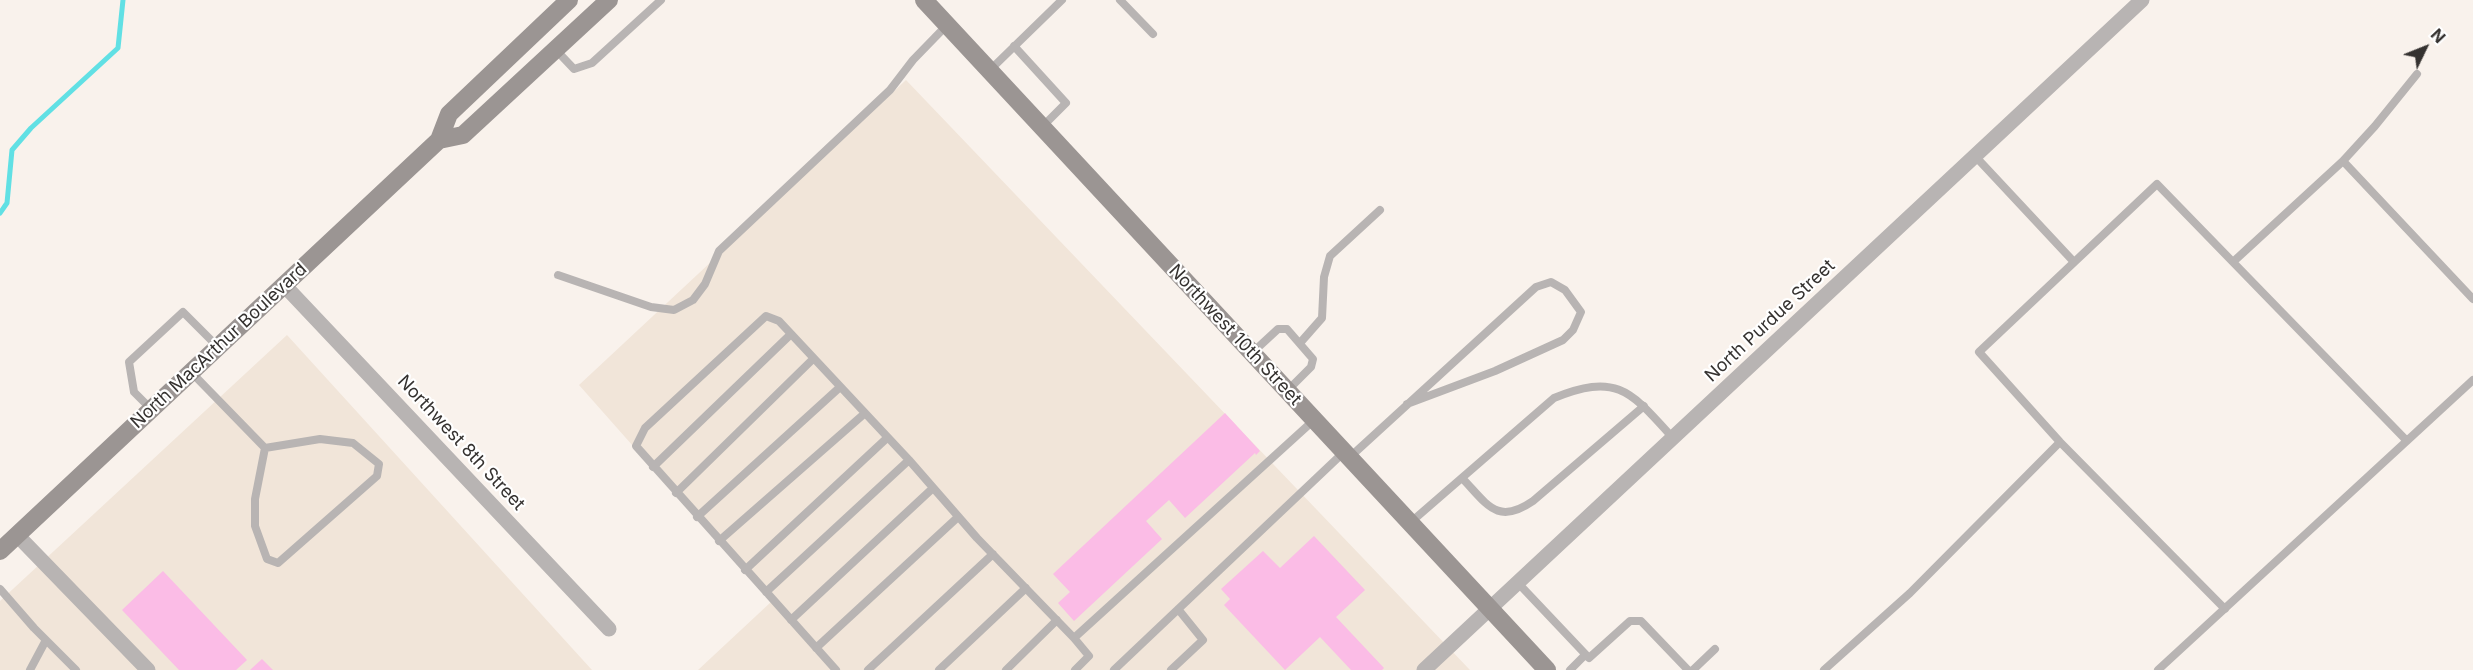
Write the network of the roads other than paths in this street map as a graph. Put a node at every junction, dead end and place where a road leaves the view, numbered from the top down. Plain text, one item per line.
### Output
1 (569, 0) edge
2 (609, 0) edge
3 (661, 0) edge
4 (924, 0) edge
5 (1062, 0) edge
6 (1120, 0) edge
7 (2142, 0) edge
8 (947, 25) junction
9 (1153, 34) dead end
10 (1014, 46) junction
11 (555, 50) junction
12 (989, 71) junction
13 (2417, 74) dead end
14 (1041, 127) junction
15 (439, 140) junction
16 (1975, 156) junction
17 (2343, 161) junction
18 (1380, 210) dead end
19 (2074, 262) junction
20 (2233, 262) junction
21 (558, 275) dead end
22 (284, 285) junction
23 (2473, 299) edge
24 (791, 334) junction
25 (1300, 343) junction
26 (218, 347) junction
27 (1252, 353) junction
28 (813, 359) junction
29 (191, 372) junction
30 (2473, 380) edge
31 (839, 388) junction
32 (1287, 391) junction
33 (1407, 404) junction
34 (1644, 406) junction
35 (151, 410) junction
36 (864, 414) junction
37 (1314, 420) junction
38 (887, 438) junction
39 (1673, 438) junction
40 (2407, 441) junction
41 (2060, 442) junction
42 (265, 448) junction
43 (1347, 455) junction
44 (909, 460) junction
45 (653, 467) junction
46 (1462, 478) junction
47 (933, 488) junction
48 (676, 493) junction
49 (958, 516) junction
50 (698, 517) junction
51 (1410, 523) junction
52 (17, 536) junction
53 (719, 541) junction
54 (0, 551) edge
55 (993, 554) junction
56 (745, 570) junction
57 (1518, 583) junction
58 (1026, 588) junction
59 (0, 589) edge
60 (766, 592) junction
61 (1178, 609) junction
62 (1490, 609) junction
63 (2225, 609) junction
64 (1057, 620) junction
65 (791, 621) junction
66 (609, 629) dead end
67 (1074, 638) junction
68 (46, 640) junction
69 (816, 648) junction
70 (1715, 649) dead end
71 (1585, 655) junction
72 (1540, 668) edge
73 (30, 670) edge
74 (76, 670) edge
75 (148, 670) edge
76 (836, 670) edge
77 (868, 670) edge
78 (939, 670) edge
79 (1006, 670) edge
80 (1075, 670) edge
81 (1113, 670) edge
82 (1171, 670) edge
83 (1424, 670) edge
84 (1570, 670) edge
85 (1688, 670) edge
86 (1693, 670) edge
87 (1824, 670) edge
88 (2158, 670) edge

1 - 15 main road, North MacArthur Boulevard
2 - 11 main road, North MacArthur Boulevard
3 - 11 lane
4 - 8 main road, Northwest 10th Street
5 - 10 lane
6 - 9 lane
7 - 16 street, North Purdue Street
8 - 12 main road, Northwest 10th Street
8 - 21 lane
10 - 12 lane
10 - 14 lane
11 - 15 main road, North MacArthur Boulevard
12 - 14 main road, Northwest 10th Street
13 - 17 lane
14 - 27 main road, Northwest 10th Street
15 - 22 main road, North MacArthur Boulevard
16 - 19 lane
16 - 39 street, North Purdue Street
17 - 20 lane
17 - 23 lane
18 - 25 lane
19 - 20 lane
19 - 41 lane
20 - 40 lane
22 - 26 main road, North MacArthur Boulevard
22 - 66 street, Northwest 8th Street
24 - 28 lane
24 - 45 lane
24 - 45 lane
25 - 27 lane
25 - 32 lane
26 - 29 main road, North MacArthur Boulevard
26 - 35 lane
27 - 32 main road, Northwest 10th Street
28 - 31 lane
28 - 48 lane
29 - 35 main road, North MacArthur Boulevard
29 - 42 lane
30 - 40 lane
31 - 36 lane
31 - 50 lane
32 - 37 main road, Northwest 10th Street
33 - 33 lane
33 - 43 lane
34 - 39 lane
34 - 46 lane
34 - 46 lane
35 - 52 main road, North MacArthur Boulevard
36 - 38 lane
36 - 53 lane
37 - 43 main road, Northwest 10th Street
37 - 67 lane
38 - 44 lane
38 - 56 lane
39 - 57 street, North Purdue Street
40 - 63 lane
41 - 63 lane
41 - 87 lane
42 - 42 lane
43 - 51 main road, Northwest 10th Street
43 - 61 lane
44 - 47 lane
44 - 60 lane
45 - 48 lane
46 - 51 lane
47 - 49 lane
47 - 65 lane
48 - 50 lane
49 - 55 lane
49 - 69 lane
50 - 53 lane
51 - 62 main road, Northwest 10th Street
52 - 54 main road, North MacArthur Boulevard
52 - 75 street
53 - 56 lane
55 - 58 lane
55 - 77 lane
56 - 60 lane
57 - 62 street, North Purdue Street
57 - 71 lane
58 - 64 lane
58 - 78 lane
59 - 68 lane
60 - 65 lane
61 - 81 lane
61 - 82 lane
62 - 72 main road, Northwest 10th Street
62 - 83 street, North Purdue Street
63 - 88 lane
64 - 67 lane
64 - 79 lane
65 - 69 lane
67 - 80 lane
68 - 73 lane
68 - 74 lane
69 - 76 lane
70 - 86 lane
71 - 84 lane
71 - 85 lane

